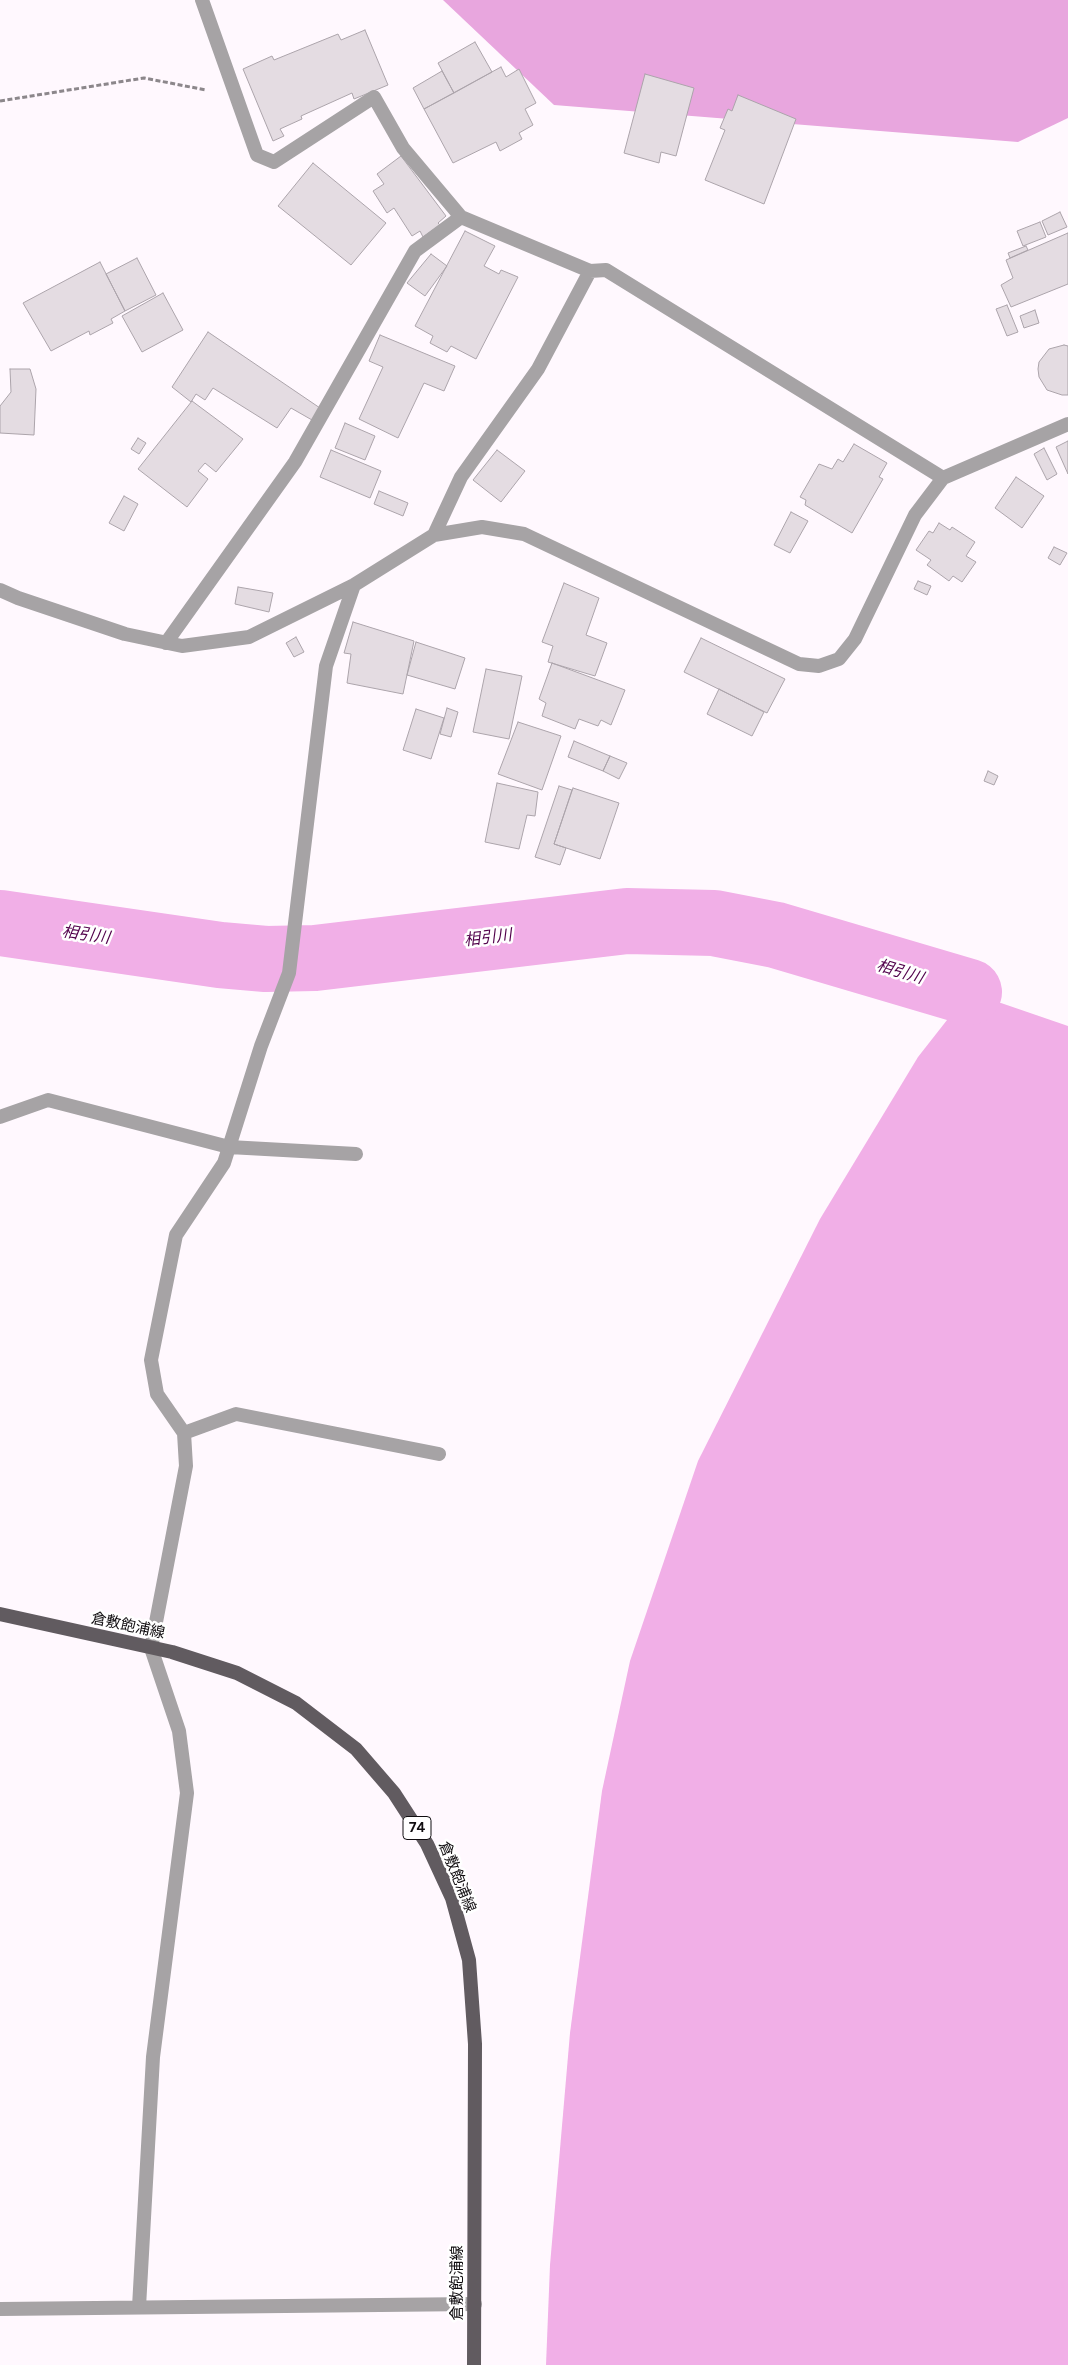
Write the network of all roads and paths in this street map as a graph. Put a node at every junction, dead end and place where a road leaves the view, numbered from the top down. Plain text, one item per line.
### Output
1 (202, 0) edge
2 (236, 95) junction
3 (0, 100) edge
4 (461, 217) junction
5 (590, 271) junction
6 (1068, 424) edge
7 (943, 478) junction
8 (434, 534) junction
9 (354, 585) junction
10 (0, 590) edge
11 (166, 643) junction
12 (0, 1117) edge
13 (229, 1147) junction
14 (356, 1154) dead end
15 (184, 1433) junction
16 (439, 1454) dead end
17 (0, 1614) edge
18 (152, 1648) junction
19 (475, 2304) junction
20 (140, 2307) junction
21 (0, 2309) edge
22 (474, 2365) edge

1 - 2 street
2 - 3 path
2 - 4 street
4 - 5 street
4 - 11 street
5 - 7 street
5 - 8 street
6 - 7 street
7 - 8 street
8 - 9 street
9 - 11 street
9 - 13 street
10 - 11 street
12 - 13 street
13 - 14 street
13 - 15 street
15 - 16 street
15 - 18 street
17 - 18 main road, 倉敷飽浦線 / 74
18 - 19 main road, 倉敷飽浦線 / 74
18 - 20 street
19 - 20 street
19 - 22 main road, 倉敷飽浦線 / 74
20 - 21 street

